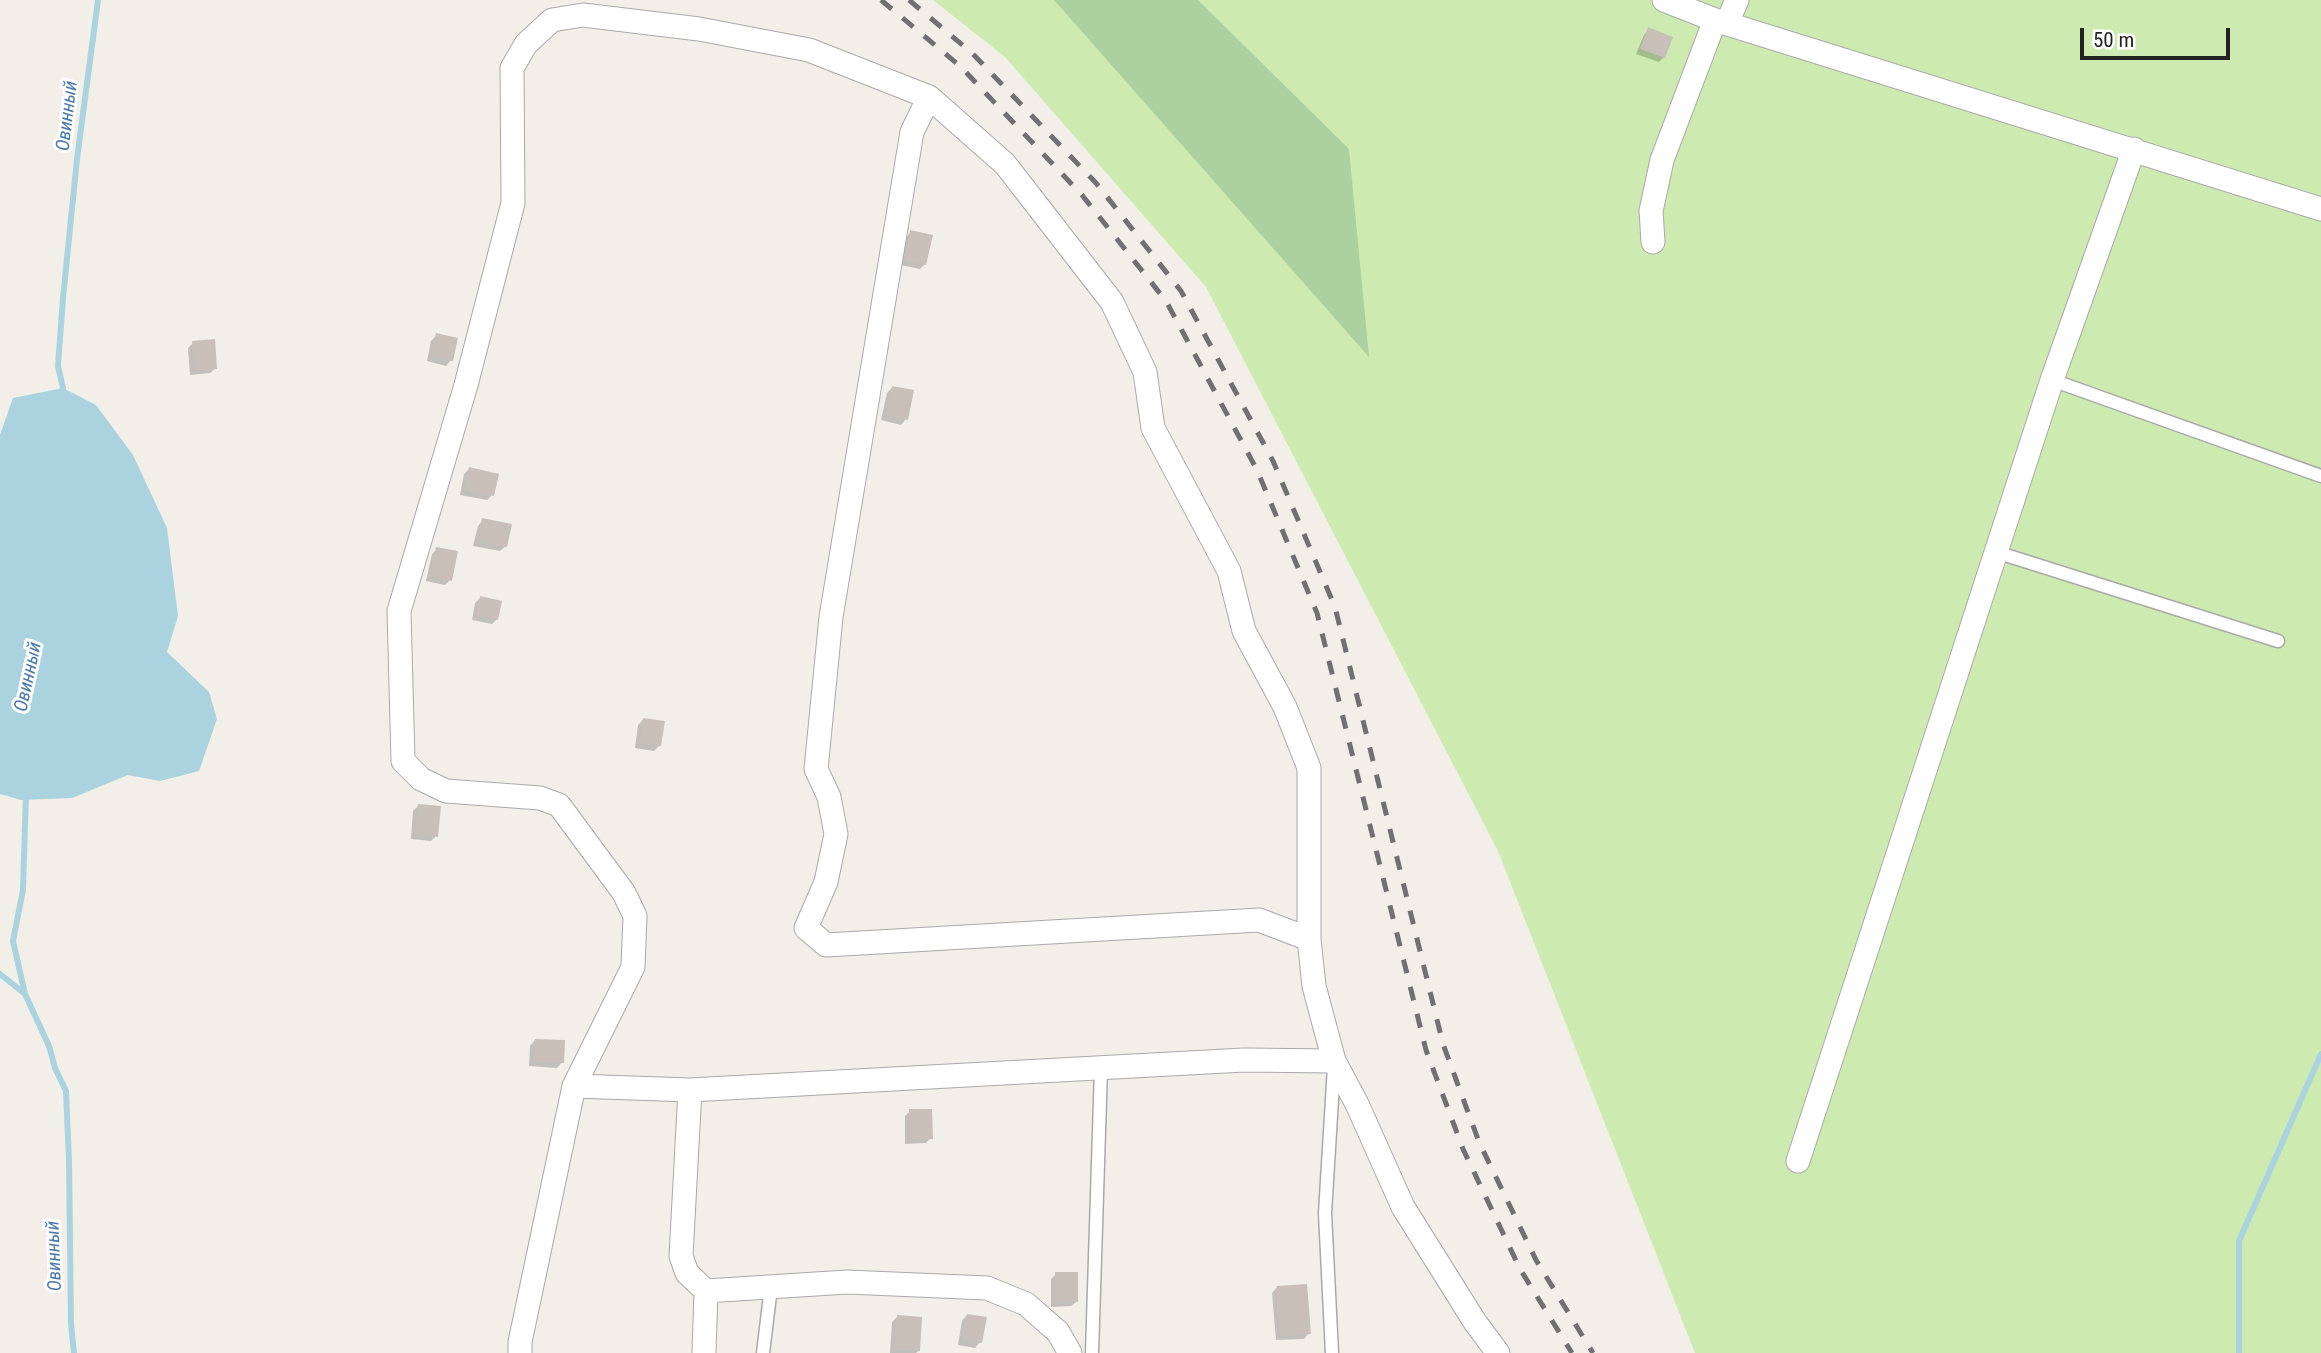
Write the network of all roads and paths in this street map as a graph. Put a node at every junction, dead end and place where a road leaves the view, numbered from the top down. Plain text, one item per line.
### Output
1 (1664, 0) edge
2 (1737, 0) edge
3 (1721, 21) junction
4 (929, 97) junction
5 (2134, 149) junction
6 (2321, 209) edge
7 (1653, 242) dead end
8 (2052, 380) junction
9 (2321, 476) edge
10 (1996, 552) junction
11 (2278, 641) dead end
12 (1309, 939) junction
13 (1334, 1061) junction
14 (1101, 1068) junction
15 (574, 1086) junction
16 (690, 1090) junction
17 (1798, 1161) dead end
18 (771, 1287) junction
19 (706, 1291) junction
20 (520, 1353) edge
21 (704, 1353) edge
22 (763, 1353) edge
23 (1070, 1353) edge
24 (1091, 1353) edge
25 (1332, 1353) edge
26 (1498, 1353) edge

1 - 3 street
2 - 3 street
3 - 5 street
3 - 7 street
4 - 12 street
4 - 12 street
4 - 15 street
5 - 6 street
5 - 8 street
8 - 9 lane
8 - 10 street
10 - 11 lane
10 - 17 street
12 - 13 street
13 - 14 street
13 - 25 lane
13 - 26 street
14 - 16 street
14 - 24 lane
15 - 16 street
15 - 20 street
16 - 19 street
18 - 19 street
18 - 22 lane
18 - 23 street
19 - 21 street

